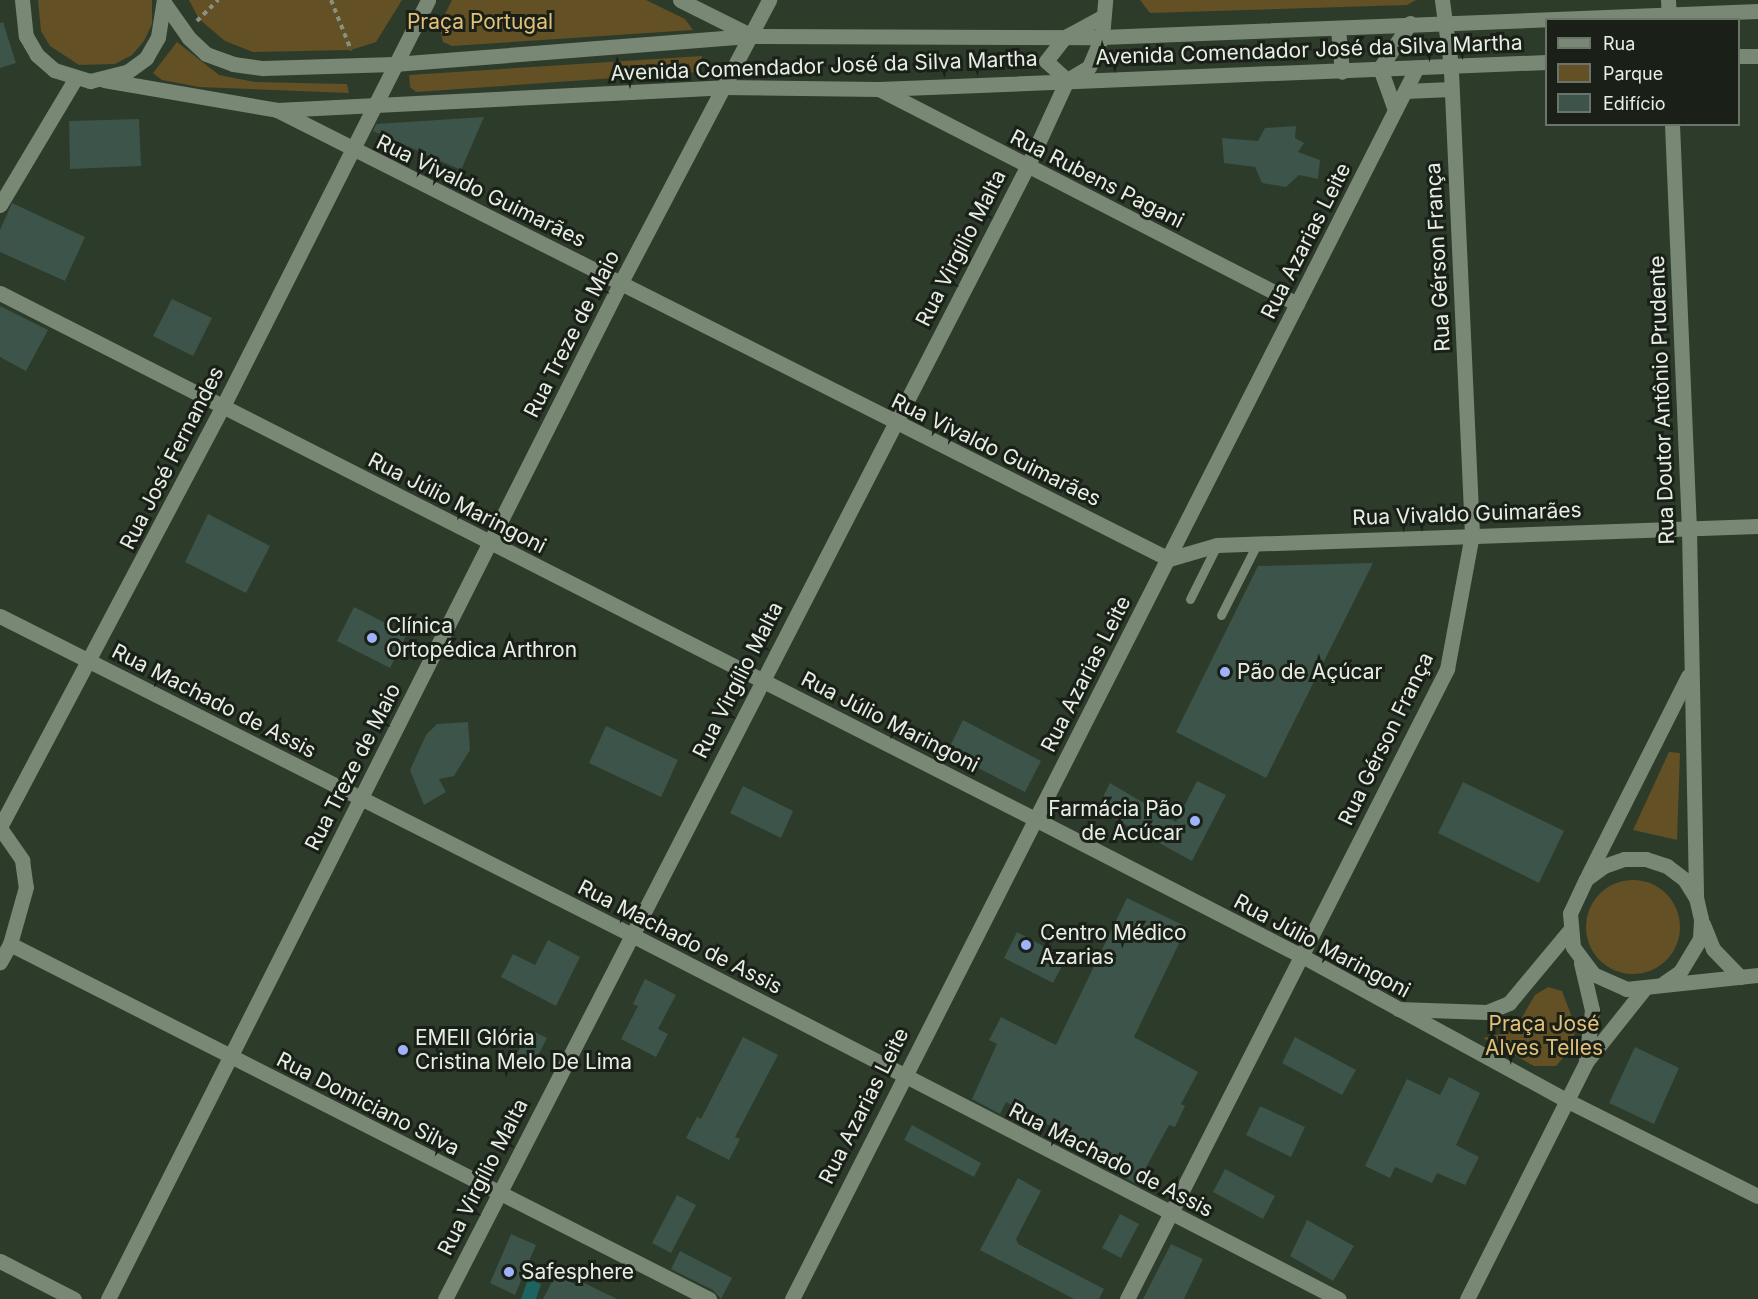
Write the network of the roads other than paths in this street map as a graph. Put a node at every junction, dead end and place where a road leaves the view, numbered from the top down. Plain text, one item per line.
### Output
1 (9, 0) edge
2 (428, 0) edge
3 (680, 0) edge
4 (770, 0) edge
5 (1105, 0) edge
6 (1442, 0) edge
7 (165, 2) edge
8 (21, 7) edge
9 (1668, 11) edge
10 (1758, 11) edge
11 (1102, 17) junction
12 (1442, 22) junction
13 (1410, 23) junction
14 (1338, 29) junction
15 (752, 36) junction
16 (1065, 37) junction
17 (1102, 37) junction
18 (1740, 56) edge
19 (1758, 56) edge
20 (1545, 62) edge
21 (394, 64) junction
22 (1451, 66) junction
23 (1380, 68) junction
24 (1417, 68) junction
25 (1342, 72) junction
26 (75, 79) junction
27 (104, 80) junction
28 (1067, 80) junction
29 (724, 87) junction
30 (879, 89) junction
31 (1451, 89) junction
32 (1405, 91) junction
33 (374, 105) junction
34 (277, 110) junction
35 (1395, 110) junction
36 (1672, 126) edge
37 (351, 150) junction
38 (1027, 167) junction
39 (0, 205) edge
40 (620, 284) junction
41 (0, 292) edge
42 (1297, 304) junction
43 (222, 408) junction
44 (894, 423) junction
45 (1758, 526) edge
46 (1689, 528) junction
47 (1472, 534) junction
48 (491, 544) junction
49 (1257, 544) junction
50 (1217, 545) junction
51 (1168, 559) junction
52 (1190, 599) dead end
53 (1221, 615) dead end
54 (0, 616) edge
55 (91, 661) junction
56 (1689, 674) junction
57 (762, 680) junction
58 (361, 799) junction
59 (1035, 819) junction
60 (0, 828) edge
61 (1586, 879) junction
62 (1696, 898) junction
63 (1701, 920) junction
64 (1569, 931) junction
65 (630, 934) junction
66 (10, 944) junction
67 (1302, 956) junction
68 (1580, 961) junction
69 (0, 962) edge
70 (1758, 975) edge
71 (1740, 977) junction
72 (1664, 983) junction
73 (1644, 989) junction
74 (1394, 1009) junction
75 (228, 1056) junction
76 (1586, 1062) junction
77 (902, 1077) junction
78 (1568, 1101) junction
79 (499, 1193) junction
80 (1758, 1196) edge
81 (1170, 1214) junction
82 (0, 1261) edge
83 (74, 1299) edge
84 (108, 1299) edge
85 (445, 1299) edge
86 (709, 1299) edge
87 (792, 1299) edge
88 (1127, 1299) edge
89 (1338, 1299) edge
90 (1467, 1299) edge

1 - 8 street
2 - 21 street
3 - 15 street
4 - 15 street, Rua Treze de Maio
5 - 11 street
6 - 12 street, Rua Gérson França
7 - 21 street, Avenida Comendador José da Silva Martha
7 - 27 street
8 - 26 street
9 - 10 street, Avenida Comendador José da Silva Martha
9 - 12 street, Avenida Comendador José da Silva Martha
11 - 16 street
11 - 17 street
12 - 13 street, Avenida Comendador José da Silva Martha
12 - 22 street, Rua Gérson França
13 - 14 street, Avenida Comendador José da Silva Martha
13 - 23 street
14 - 17 street, Avenida Comendador José da Silva Martha
14 - 25 street
15 - 16 street, Avenida Comendador José da Silva Martha
15 - 21 street, Avenida Comendador José da Silva Martha
15 - 29 street, Rua Treze de Maio
16 - 17 street, Avenida Comendador José da Silva Martha
16 - 28 street
17 - 28 street
18 - 19 street
20 - 22 street, Avenida Comendador José da Silva Martha
21 - 33 street, Rua José Fernandes
22 - 24 street, Avenida Comendador José da Silva Martha
22 - 31 street, Rua Gérson França
23 - 24 street, Avenida Comendador José da Silva Martha
23 - 25 street, Avenida Comendador José da Silva Martha
23 - 35 street
24 - 32 street, Rua Azarias Leite
25 - 28 street, Avenida Comendador José da Silva Martha
26 - 27 street
26 - 39 street
27 - 34 street, Avenida Comendador José da Silva Martha
28 - 30 street, Avenida Comendador José da Silva Martha
28 - 38 street, Rua Virgílio Malta
29 - 30 street, Avenida Comendador José da Silva Martha
29 - 33 street, Avenida Comendador José da Silva Martha
29 - 40 street, Rua Treze de Maio
30 - 38 street, Rua Rubens Pagani
31 - 32 street
31 - 47 street, Rua Gérson França
32 - 35 street, Rua Azarias Leite
33 - 34 street, Avenida Comendador José da Silva Martha
33 - 37 street, Rua José Fernandes
34 - 37 street, Rua Vivaldo Guimarães
35 - 42 street, Rua Azarias Leite
36 - 46 street, Rua Doutor Antônio Prudente
37 - 40 street, Rua Vivaldo Guimarães
37 - 43 street, Rua José Fernandes
38 - 42 street, Rua Rubens Pagani
38 - 44 street, Rua Virgílio Malta
40 - 44 street, Rua Vivaldo Guimarães
40 - 48 street, Rua Treze de Maio
41 - 43 street, Rua Júlio Maringoni
42 - 51 street, Rua Azarias Leite
43 - 48 street, Rua Júlio Maringoni
43 - 55 street, Rua José Fernandes
44 - 51 street, Rua Vivaldo Guimarães
44 - 57 street, Rua Virgílio Malta
45 - 46 street, Rua Vivaldo Guimarães
46 - 47 street, Rua Vivaldo Guimarães
46 - 56 street, Rua Doutor Antônio Prudente
47 - 49 street, Rua Vivaldo Guimarães
47 - 67 street, Rua Gérson França
48 - 57 street, Rua Júlio Maringoni
48 - 58 street, Rua Treze de Maio
49 - 50 street, Rua Vivaldo Guimarães
49 - 53 lane
50 - 51 street, Rua Vivaldo Guimarães
50 - 52 lane
51 - 59 street, Rua Azarias Leite
54 - 55 street, Rua Machado de Assis
55 - 58 street, Rua Machado de Assis
55 - 60 street, Rua José Fernandes
56 - 61 street, Rua Doutor Antônio Prudente
56 - 62 street, Rua Doutor Antônio Prudente
57 - 59 street, Rua Júlio Maringoni
57 - 65 street, Rua Virgílio Malta
58 - 65 street, Rua Machado de Assis
58 - 75 street, Rua Treze de Maio
59 - 67 street, Rua Júlio Maringoni
59 - 77 street, Rua Azarias Leite
60 - 66 street
61 - 62 street
61 - 64 street
62 - 63 street
63 - 71 street
63 - 72 street
64 - 68 street
64 - 74 street
65 - 77 street, Rua Machado de Assis
65 - 79 street, Rua Virgílio Malta
66 - 69 street
66 - 75 street, Rua Domiciano Silva
67 - 74 street, Rua Júlio Maringoni
67 - 81 street, Rua Gérson França
68 - 73 street
68 - 76 street
70 - 71 street
71 - 72 street
72 - 73 street
73 - 76 street
74 - 78 street, Rua Júlio Maringoni
75 - 79 street, Rua Domiciano Silva
75 - 84 street, Rua Treze de Maio
76 - 78 street
77 - 81 street, Rua Machado de Assis
77 - 87 street, Rua Azarias Leite
78 - 80 street, Rua Júlio Maringoni
78 - 90 street
79 - 85 street, Rua Virgílio Malta
79 - 86 street, Rua Domiciano Silva
81 - 88 street, Rua Gérson França
81 - 89 street, Rua Machado de Assis
82 - 83 street

